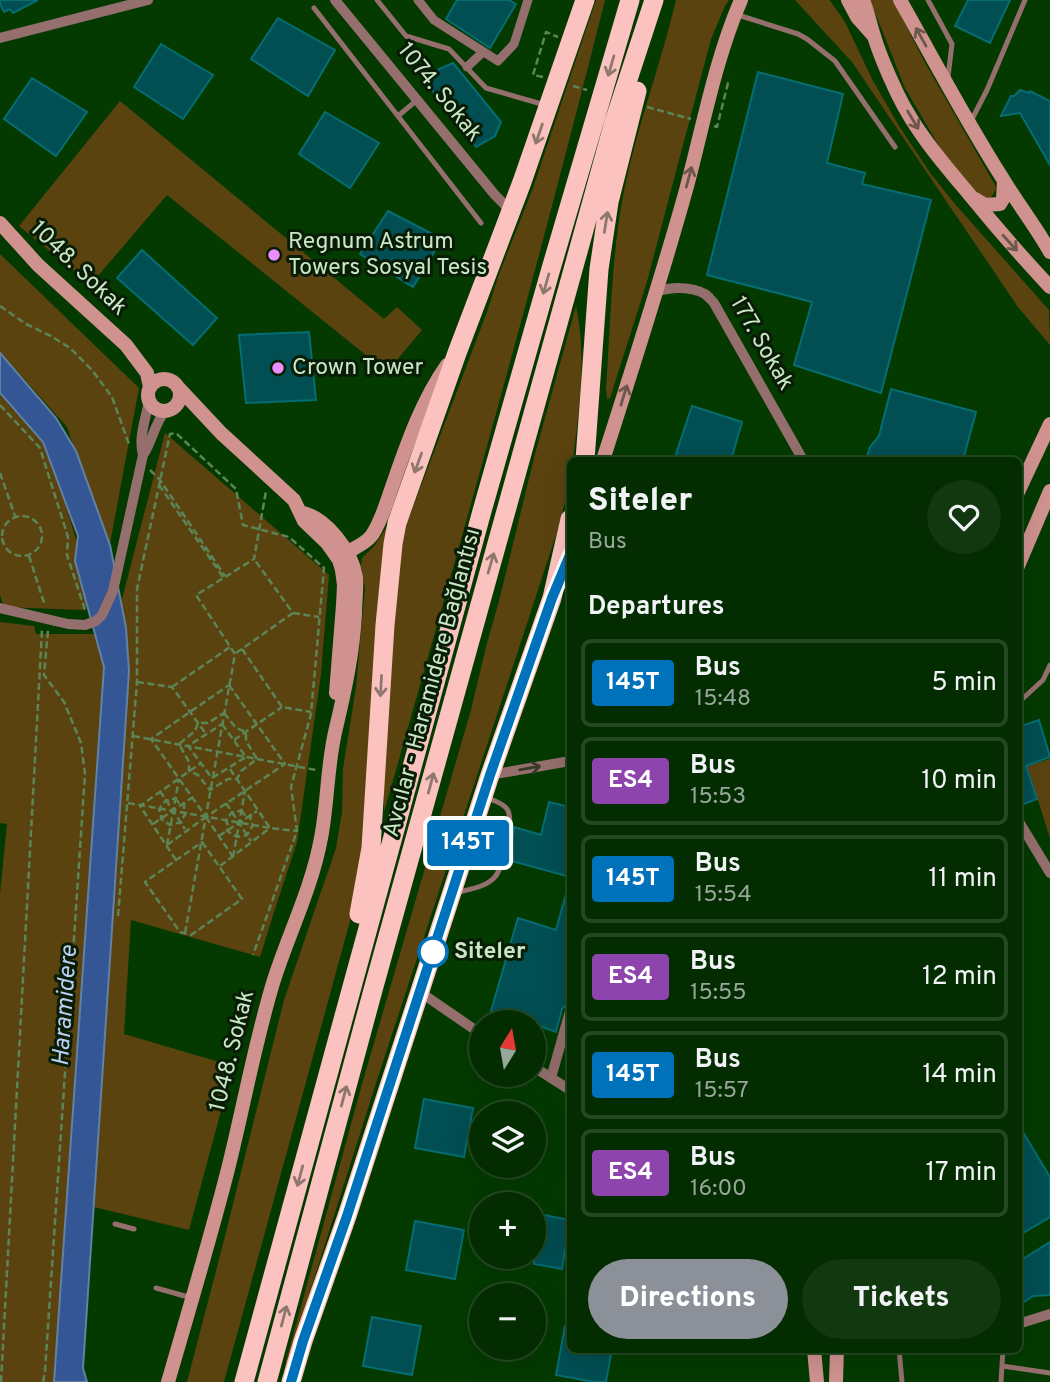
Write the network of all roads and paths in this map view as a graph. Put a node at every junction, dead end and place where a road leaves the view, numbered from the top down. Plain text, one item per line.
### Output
1 (148, 0) edge
2 (335, 0) edge
3 (377, 0) edge
4 (418, 0) edge
5 (528, 0) edge
6 (585, 0) edge
7 (630, 0) edge
8 (654, 0) edge
9 (741, 0) edge
10 (848, 0) edge
11 (863, 0) edge
12 (900, 0) edge
13 (928, 0) edge
14 (1024, 0) edge
15 (314, 8) dead end
16 (734, 15) junction
17 (874, 36) junction
18 (0, 38) edge
19 (544, 39) dead end
20 (642, 40) junction
21 (483, 52) junction
22 (467, 67) junction
23 (534, 75) dead end
24 (947, 84) junction
25 (727, 89) dead end
26 (417, 100) junction
27 (548, 106) junction
28 (398, 116) junction
29 (970, 124) junction
30 (717, 127) dead end
31 (895, 147) dead end
32 (1004, 181) junction
33 (971, 197) junction
34 (511, 211) junction
35 (0, 223) edge
36 (481, 223) dead end
37 (1050, 252) edge
38 (1050, 287) edge
39 (656, 292) junction
40 (0, 306) edge
41 (126, 345) junction
42 (457, 353) junction
43 (174, 384) junction
44 (150, 394) junction
45 (0, 405) edge
46 (169, 409) junction
47 (1050, 424) edge
48 (221, 433) junction
49 (585, 457) edge
50 (604, 457) edge
51 (801, 457) edge
52 (142, 459) junction
53 (0, 473) edge
54 (268, 478) junction
55 (160, 482) junction
56 (1022, 484) edge
57 (1050, 491) edge
58 (16, 517) junction
59 (259, 529) junction
60 (567, 532) edge
61 (29, 554) junction
62 (343, 556) junction
63 (1022, 557) edge
64 (254, 559) junction
65 (567, 562) edge
66 (224, 577) junction
67 (552, 598) junction
68 (45, 606) dead end
69 (0, 608) edge
70 (293, 613) junction
71 (319, 617) junction
72 (89, 624) junction
73 (48, 627) dead end
74 (42, 629) dead end
75 (230, 647) junction
76 (242, 649) junction
77 (235, 654) junction
78 (1050, 665) edge
79 (137, 682) junction
80 (229, 685) junction
81 (172, 687) junction
82 (1022, 700) edge
83 (282, 707) junction
84 (190, 712) junction
85 (312, 712) junction
86 (224, 713) junction
87 (198, 723) junction
88 (222, 724) junction
89 (257, 724) junction
90 (246, 732) junction
91 (206, 734) junction
92 (133, 736) junction
93 (151, 739) junction
94 (234, 740) junction
95 (179, 744) junction
96 (188, 746) junction
97 (217, 752) junction
98 (246, 757) junction
99 (257, 759) junction
100 (567, 762) edge
101 (201, 763) junction
102 (285, 764) junction
103 (297, 766) junction
104 (230, 767) junction
105 (189, 771) junction
106 (329, 772) junction
107 (490, 775) junction
108 (212, 778) junction
109 (179, 779) junction
110 (237, 779) junction
111 (210, 790) junction
112 (245, 790) junction
113 (160, 792) junction
114 (484, 795) junction
115 (192, 797) junction
116 (175, 798) junction
117 (166, 800) junction
118 (128, 803) junction
119 (184, 803) junction
120 (226, 803) junction
121 (140, 806) junction
122 (159, 809) junction
123 (242, 810) junction
124 (258, 810) junction
125 (173, 811) junction
126 (232, 812) junction
127 (186, 813) junction
128 (251, 815) junction
129 (206, 817) junction
130 (161, 819) junction
131 (226, 820) junction
132 (181, 823) junction
133 (239, 823) junction
134 (153, 824) junction
135 (170, 825) junction
136 (253, 825) junction
137 (1022, 827) edge
138 (270, 828) junction
139 (186, 831) junction
140 (227, 831) junction
141 (297, 831) junction
142 (247, 835) junction
143 (219, 836) junction
144 (237, 837) junction
145 (202, 842) junction
146 (252, 842) junction
147 (167, 845) junction
148 (233, 857) junction
149 (176, 860) junction
150 (219, 867) junction
151 (1050, 873) edge
152 (452, 893) junction
153 (118, 916) dead end
154 (185, 933) junction
155 (253, 955) dead end
156 (420, 992) junction
157 (567, 1022) edge
158 (469, 1026) edge
159 (546, 1075) edge
160 (551, 1078) junction
161 (324, 1086) junction
162 (567, 1088) edge
163 (347, 1216) junction
164 (116, 1224) dead end
165 (134, 1229) dead end
166 (156, 1288) dead end
167 (192, 1298) junction
168 (1050, 1314) edge
169 (1022, 1323) edge
170 (814, 1353) edge
171 (837, 1353) edge
172 (899, 1353) edge
173 (1003, 1353) edge
174 (1002, 1366) junction
175 (1050, 1373) edge
176 (1, 1382) edge
177 (43, 1382) edge
178 (168, 1382) edge
179 (244, 1382) edge
180 (267, 1382) edge
181 (291, 1382) edge
182 (304, 1382) edge
183 (817, 1382) edge
184 (836, 1382) edge
185 (902, 1382) edge
186 (1001, 1382) edge

1 - 18 street
2 - 26 street, 1074. Sokak
3 - 22 lane
4 - 21 street
5 - 21 street
6 - 27 highway
7 -> 161 highway, Avcılar - Haramidere Bağlantısı
8 - 20 highway, Avcılar - Haramidere Bağlantısı
9 - 16 main road
10 - 17 main road
11 - 17 main road
24 -> 12 main road
13 - 24 lane
14 - 29 lane
15 - 28 lane
16 - 31 lane
39 -> 16 main road
17 -> 33 main road
19 - 23 path
49 -> 20 highway
180 -> 20 highway, Avcılar - Haramidere Bağlantısı
21 - 22 street
22 - 27 lane
24 - 29 main road
25 - 30 path
26 - 28 lane
26 - 34 street, 1074. Sokak
27 -> 34 highway
28 - 36 lane
29 - 32 main road
32 - 33 main road
32 - 37 main road
33 -> 38 main road
34 - 42 highway
35 - 41 main road, 1048. Sokak
50 -> 39 main road
39 - 51 street, 177. Sokak
40 - 52 path
41 - 43 main road
41 - 44 main road
42 - 62 main road
42 -> 161 highway
43 - 44 main road
43 - 46 main road
43 - 48 main road
44 - 46 main road
44 - 52 street
45 - 72 path
46 - 48 main road
46 - 52 street
47 - 56 main road
48 - 54 main road
52 - 55 path
52 - 72 street
53 - 58 path
54 - 59 path
54 - 62 main road
55 - 59 path
55 - 66 path
55 - 79 path
57 - 63 main road
58 - 61 path
58 - 61 path
59 - 64 path
59 - 71 path
60 - 67 highway
61 - 68 path
62 - 106 main road, 1048. Sokak
64 - 66 path
64 - 70 path
65 - 67 main road
66 - 75 path
67 - 107 highway
69 - 72 street
70 - 71 path
70 - 76 path
71 - 85 path
73 - 177 path
74 - 176 path
75 - 77 path
75 - 81 path
76 - 77 path
76 - 83 path
77 - 80 path
78 - 82 lane
79 - 81 path
79 - 92 path
80 - 84 path
80 - 86 path
80 - 89 path
81 - 84 path
83 - 85 path
83 - 89 path
84 - 87 path
84 - 93 path
85 - 103 path
86 - 87 path
86 - 88 path
86 - 90 path
87 - 91 path
87 - 95 path
88 - 91 path
88 - 94 path
88 - 97 path
89 - 90 path
89 - 102 path
90 - 94 path
90 - 99 path
91 - 96 path
92 - 93 path
92 - 118 path
93 - 95 path
93 - 109 path
94 - 98 path
95 - 96 path
95 - 105 path
96 - 97 path
96 - 101 path
97 - 98 path
97 - 108 path
98 - 99 path
98 - 104 path
99 - 102 path
99 - 110 path
107 -> 100 street
101 - 105 path
101 - 108 path
102 - 103 path
102 - 112 path
103 - 106 path
103 - 141 path
104 - 108 path
104 - 110 path
105 - 109 path
105 - 111 path
106 - 167 main road, 1048. Sokak
107 - 114 highway
108 - 111 path
109 - 113 path
109 - 115 path
109 - 116 path
110 - 111 path
110 - 112 path
111 - 129 path
112 - 120 path
112 - 123 path
112 - 124 path
113 - 117 path
113 - 121 path
114 - 152 highway
114 - 152 lane
115 - 119 path
115 - 129 path
116 - 117 path
116 - 119 path
116 - 125 path
117 - 122 path
117 - 125 path
118 - 121 path
118 - 153 path
119 - 125 path
119 - 127 path
120 - 126 path
120 - 129 path
121 - 122 path
121 - 134 path
122 - 125 path
122 - 130 path
123 - 126 path
123 - 128 path
123 - 133 path
124 - 128 path
124 - 138 path
125 - 127 path
125 - 130 path
125 - 132 path
125 - 135 path
126 - 131 path
126 - 133 path
127 - 129 path
127 - 132 path
128 - 133 path
128 - 136 path
129 - 131 path
129 - 139 path
129 - 143 path
129 - 145 path
130 - 134 path
130 - 135 path
131 - 133 path
131 - 140 path
132 - 135 path
132 - 139 path
133 - 136 path
133 - 140 path
133 - 142 path
133 - 144 path
134 - 147 path
135 - 147 path
136 - 138 path
136 - 142 path
137 - 151 street
138 - 141 path
138 - 146 path
139 - 147 path
140 - 143 path
140 - 144 path
141 - 155 path
142 - 144 path
142 - 146 path
143 - 148 path
144 - 148 path
145 - 149 path
145 - 150 path
145 - 154 path
146 - 148 path
147 - 149 path
148 - 150 path
149 - 154 path
150 - 154 path
152 - 156 highway
156 - 158 street
156 - 163 highway
157 - 160 street
159 - 160 street
160 - 162 street
161 -> 179 highway, Avcılar - Haramidere Bağlantısı
163 - 181 highway
163 - 182 highway
164 - 165 lane
166 - 167 lane
167 - 178 main road, 1048. Sokak
168 - 169 street
170 - 183 main road
171 - 184 main road
172 - 185 lane
173 - 174 lane
174 - 175 lane
174 - 186 lane

